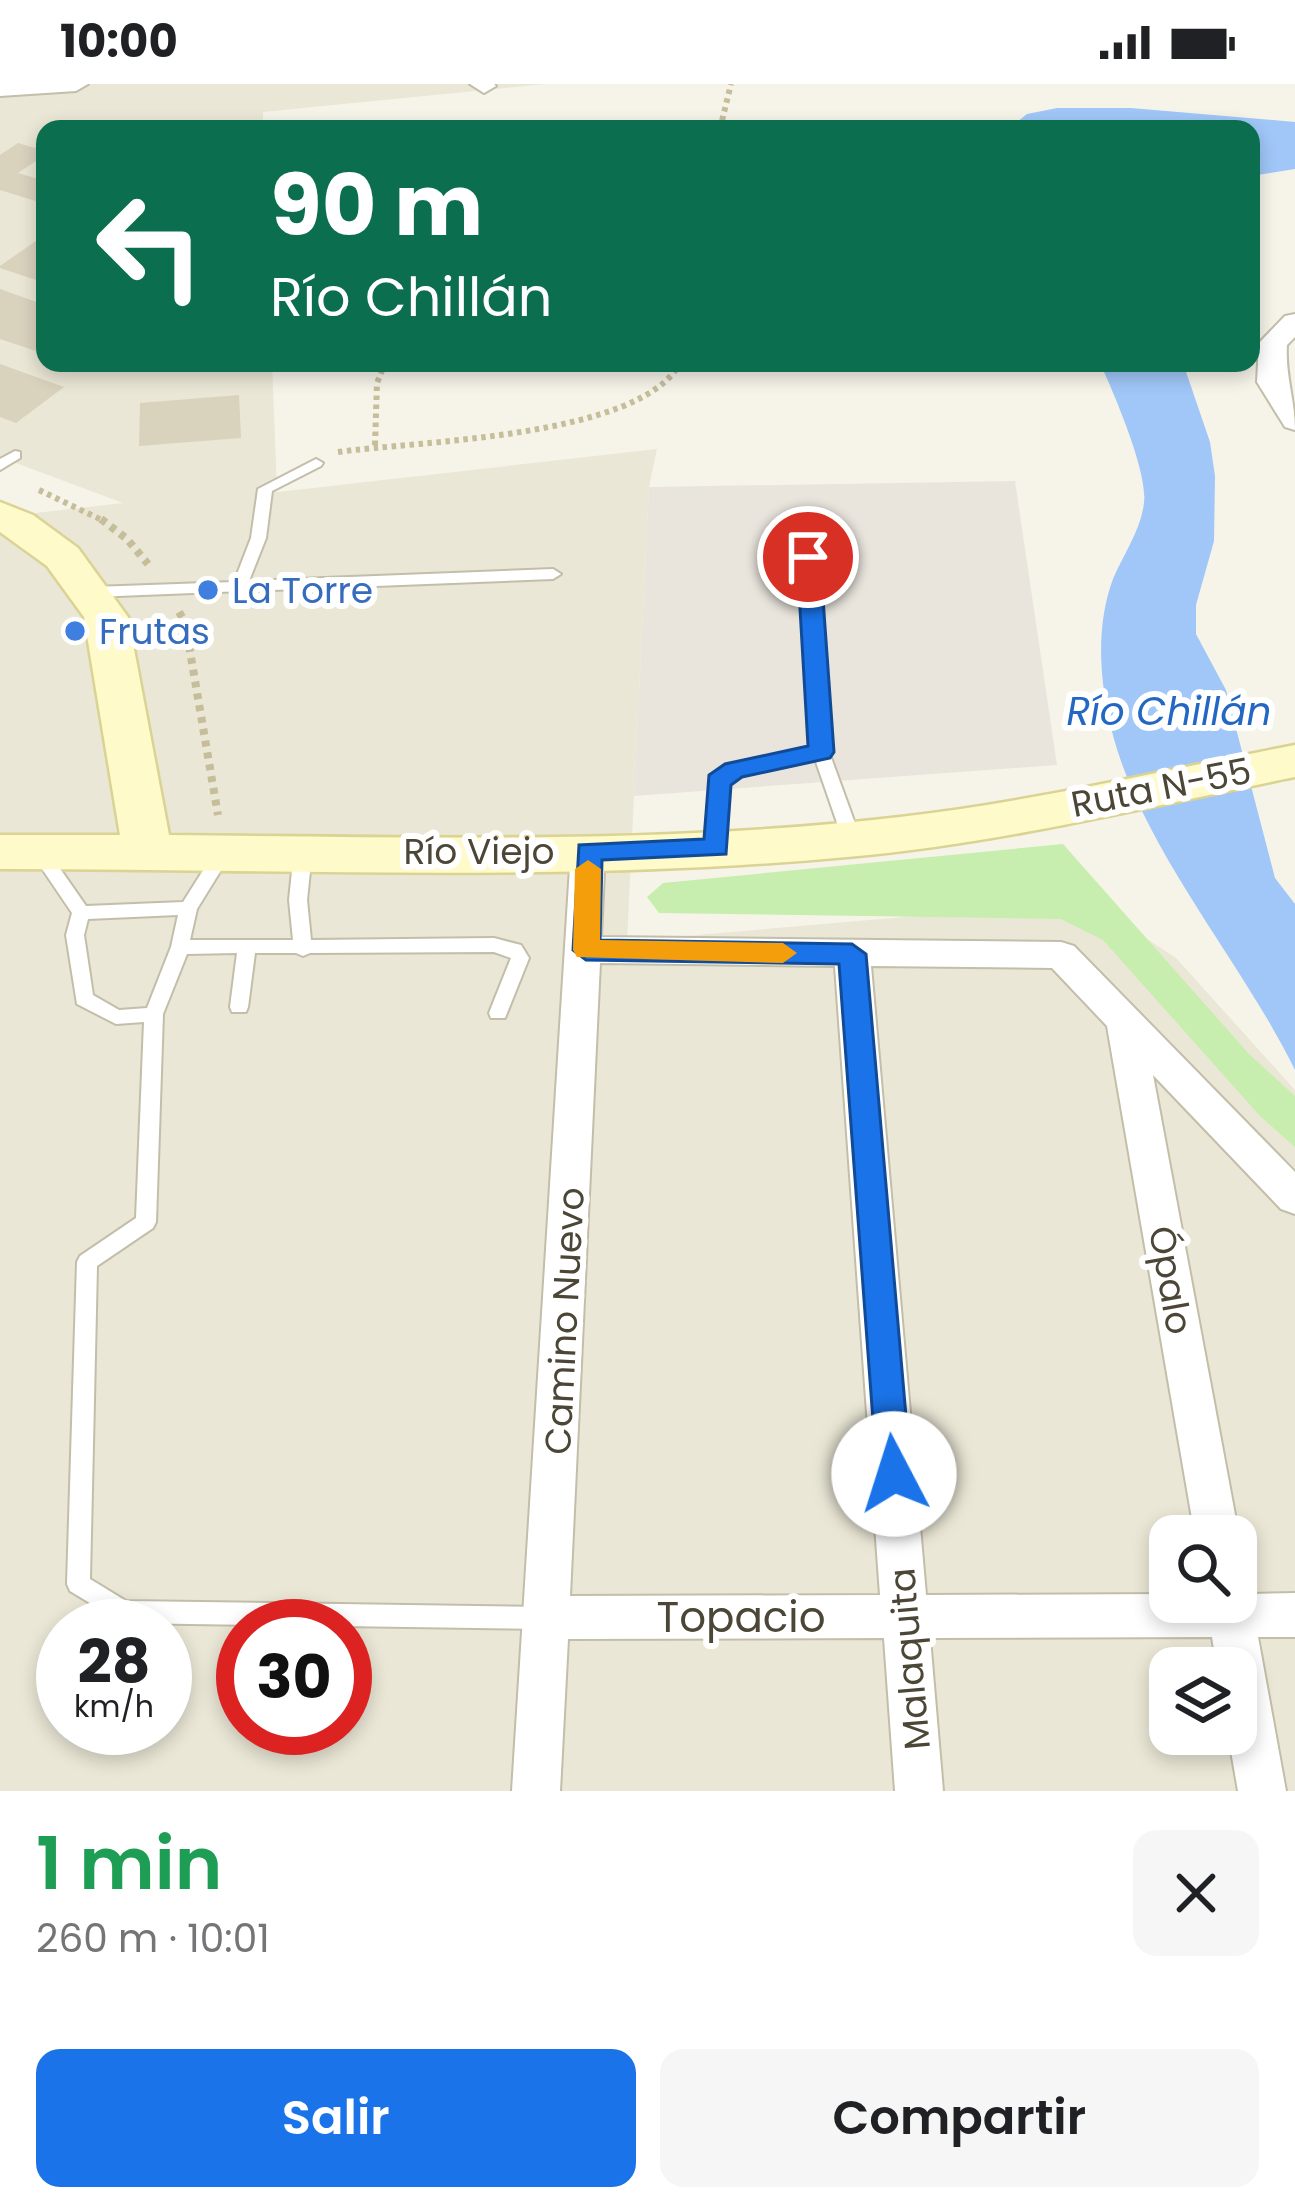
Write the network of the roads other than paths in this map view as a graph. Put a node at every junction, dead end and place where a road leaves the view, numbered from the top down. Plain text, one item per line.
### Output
1 (76, 84) edge
2 (0, 89) edge
3 (1295, 322) edge
4 (1295, 422) edge
5 (15, 455) dead end
6 (316, 463) road end
7 (0, 466) edge
8 (0, 515) edge
9 (808, 557) dead end
10 (553, 574) dead end
11 (240, 584) junction
12 (93, 592) junction
13 (821, 752) junction
14 (1295, 761) edge
15 (1028, 812) joint
16 (852, 840) junction
17 (717, 848) junction
18 (589, 851) junction
19 (20, 852) edge
20 (148, 852) junction
21 (224, 852) junction
22 (302, 852) junction
23 (188, 908) junction
24 (81, 914) junction
25 (180, 947) junction
26 (247, 948) junction
27 (303, 949) junction
28 (586, 950) junction
29 (852, 954) junction
30 (239, 1007) dead end
31 (498, 1012) dead end
32 (154, 1014) junction
33 (1125, 1023) junction
34 (1295, 1198) edge
35 (1213, 1515) edge
36 (1149, 1610) edge
37 (1257, 1611) edge
38 (1295, 1615) edge
39 (905, 1616) junction
40 (547, 1618) junction
41 (1233, 1623) edge
42 (536, 1791) edge
43 (920, 1791) edge
44 (1262, 1791) edge

1 - 2 street
3 - 4 street
5 - 7 lane
6 - 11 lane
8 - 12 main road
9 - 13 lane
10 - 11 lane
11 - 12 lane
12 - 20 main road
13 - 16 lane
13 - 17 lane
14 - 15 main road, Ruta N-55
15 - 16 main road, Río Viejo
16 - 17 main road, Río Viejo
17 - 18 main road, Río Viejo
18 - 22 main road, Río Viejo
18 - 28 street, Camino Nuevo
19 - 20 main road, Río Viejo
19 - 24 lane
20 - 21 main road, Río Viejo
21 - 22 main road, Río Viejo
21 - 23 lane
22 - 27 lane
23 - 24 lane
23 - 25 lane
24 - 32 lane
25 - 26 lane
25 - 32 lane
26 - 27 lane
26 - 30 lane
27 - 31 lane
28 - 29 street
28 - 40 street, Camino Nuevo
29 - 33 street
29 - 39 street, Malaquita
32 - 40 lane
33 - 34 street
33 - 35 street, Ópalo
36 - 39 street, Topacio
37 - 38 street, Topacio
39 - 40 street, Topacio
39 - 43 street, Malaquita
40 - 42 street, Camino Nuevo
41 - 44 street

